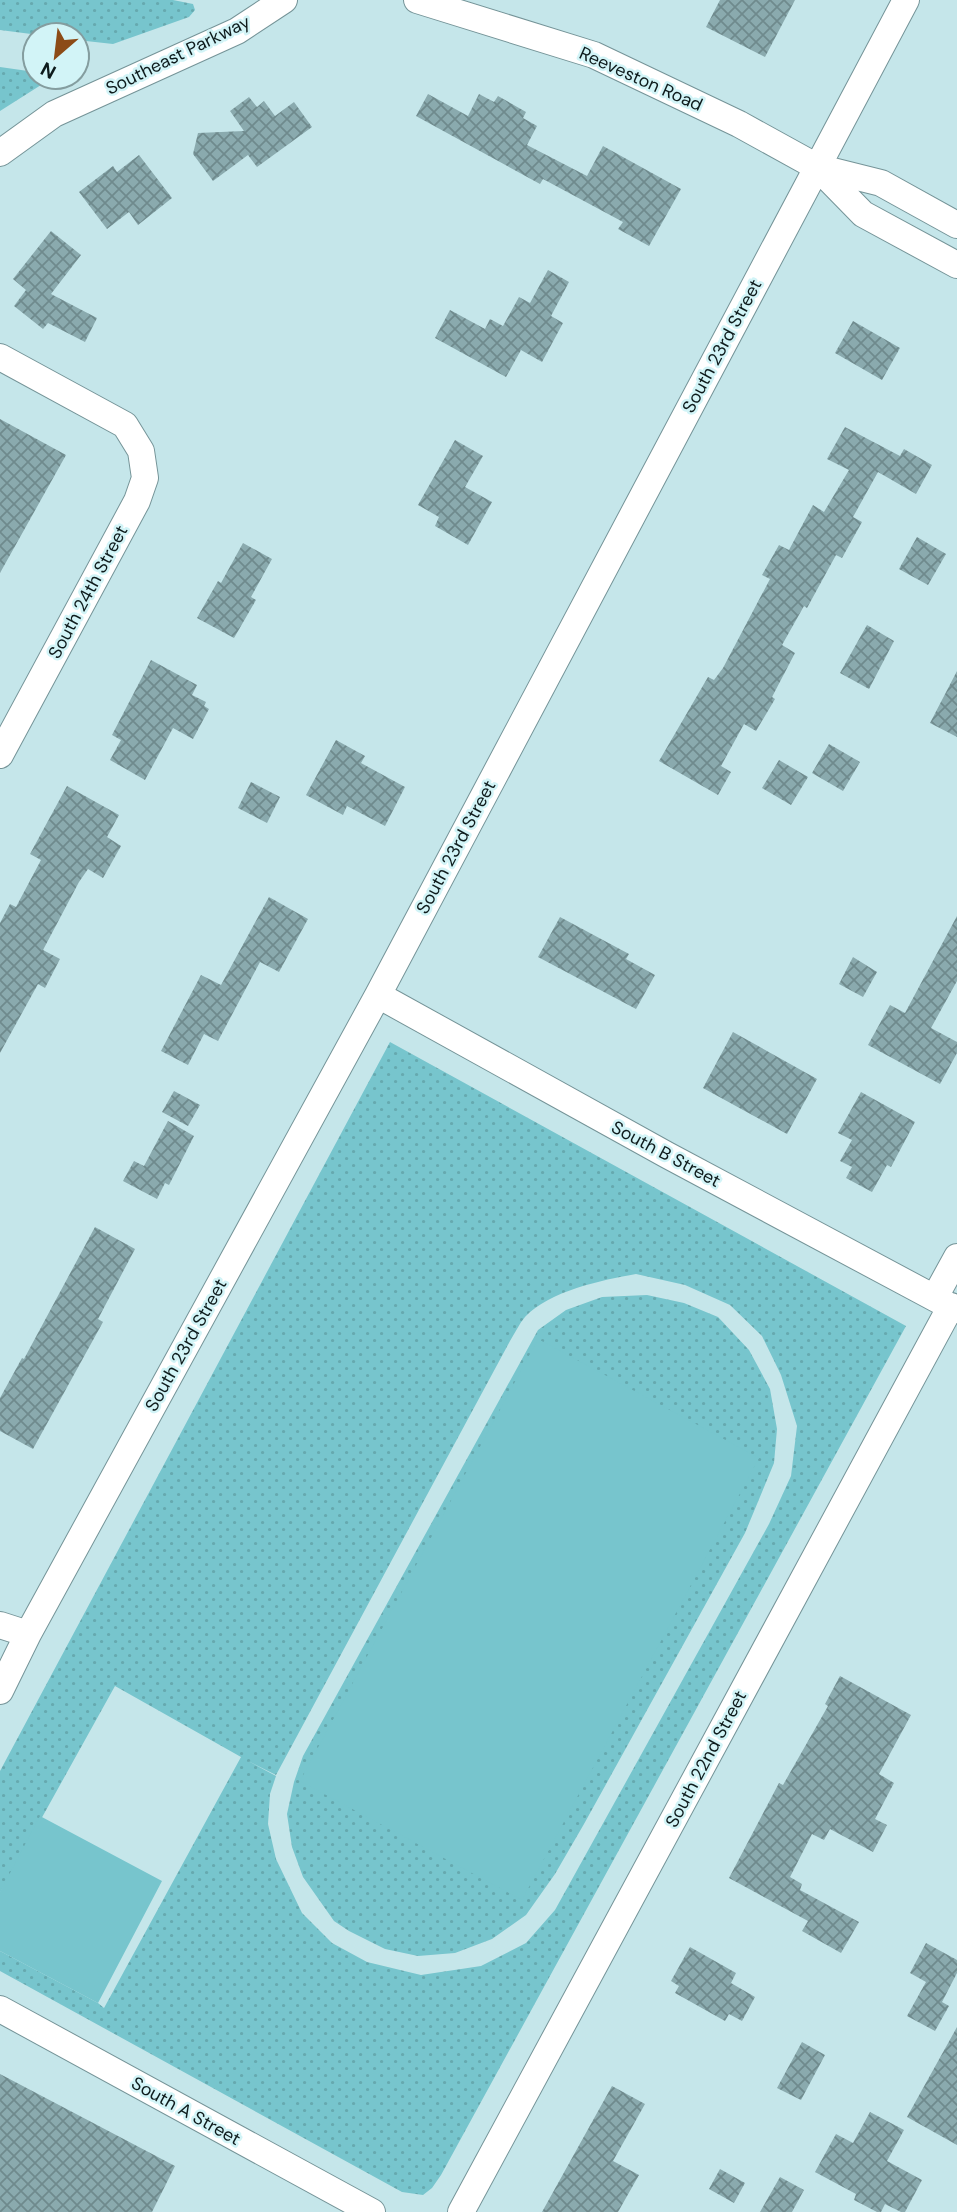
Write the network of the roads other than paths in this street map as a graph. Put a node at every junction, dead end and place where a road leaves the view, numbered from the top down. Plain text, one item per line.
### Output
1 (284, 0) edge
2 (417, 0) edge
3 (906, 0) edge
4 (0, 153) edge
5 (817, 167) junction
6 (957, 225) edge
7 (957, 265) edge
8 (0, 356) edge
9 (0, 755) edge
10 (378, 995) junction
11 (957, 1257) edge
12 (948, 1304) edge
13 (0, 1625) edge
14 (28, 1634) junction
15 (0, 1690) edge
16 (0, 2009) edge
17 (372, 2212) edge
18 (461, 2212) edge

1 - 4 street, Southeast Parkway
2 - 5 street, Reeveston Road
3 - 5 street, South 23rd Street
5 - 6 street, Reeveston Road
5 - 7 street, Reeveston Road
5 - 10 street, South 23rd Street
8 - 9 street, South 24th Street
10 - 12 street, South B Street
10 - 14 street, South 23rd Street
11 - 12 street, South 22nd Street
12 - 18 street, South 22nd Street
13 - 14 street
14 - 15 street, South 23rd Street
16 - 17 street, South A Street

